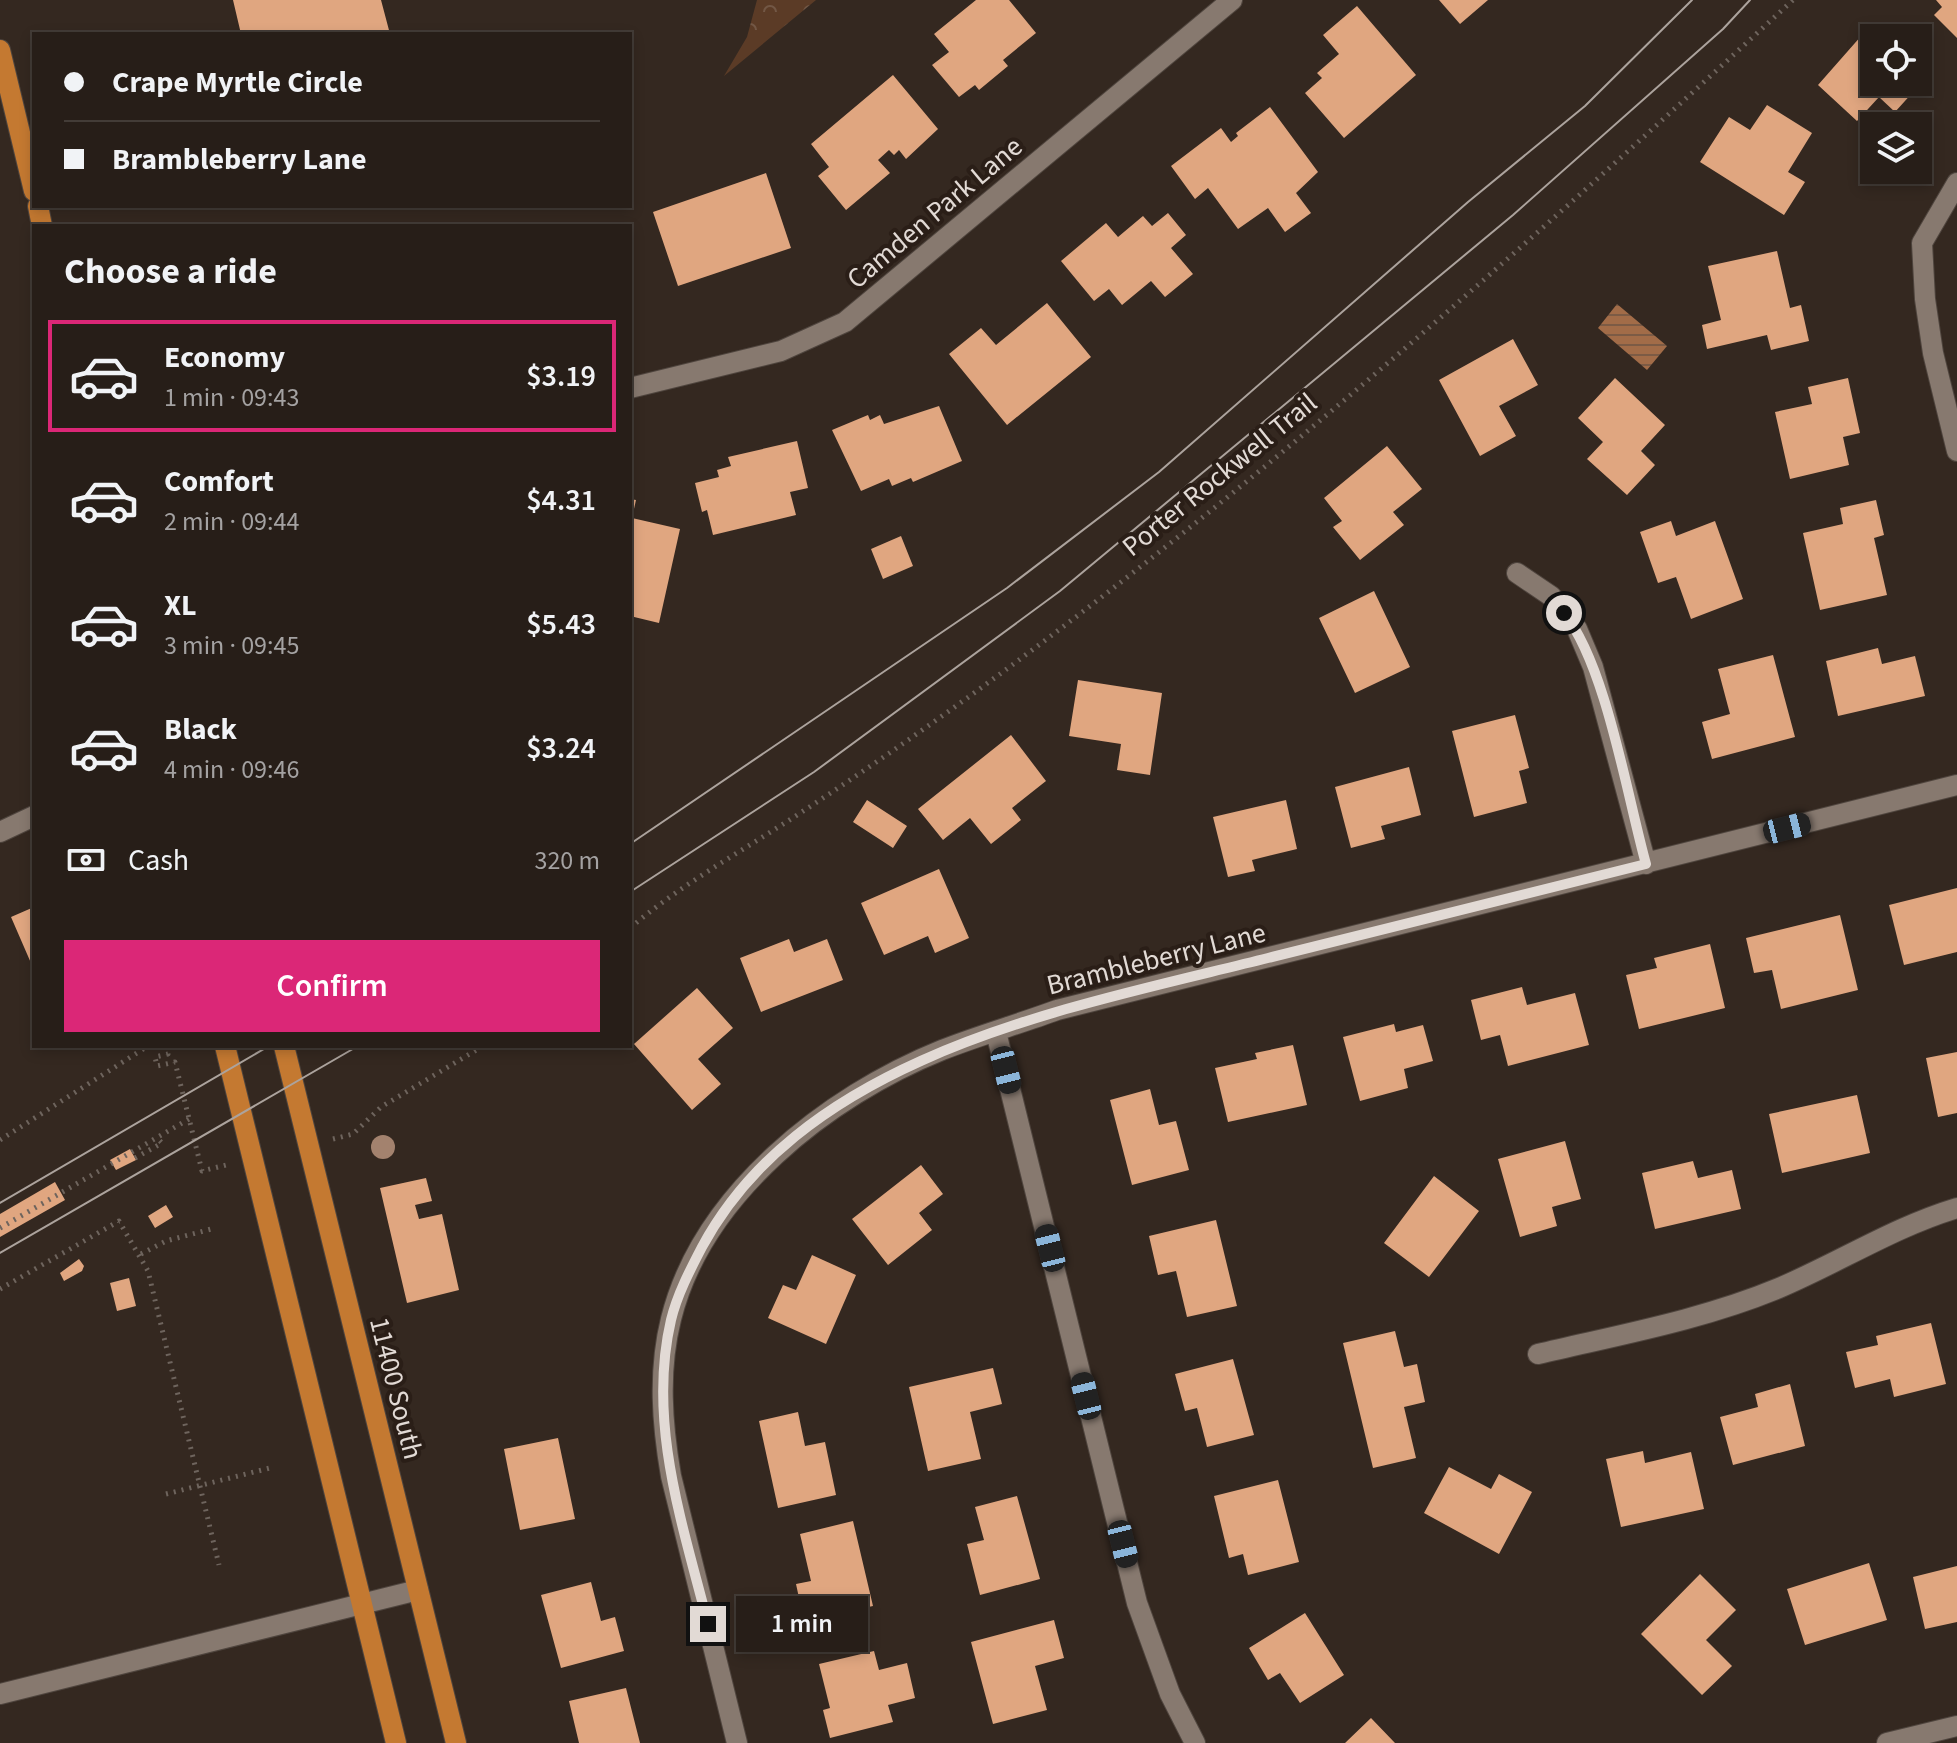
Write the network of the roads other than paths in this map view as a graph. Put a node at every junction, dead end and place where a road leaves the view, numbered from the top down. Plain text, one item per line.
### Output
1 (1232, 0) edge
2 (0, 50) edge
3 (32, 183) edge
4 (1957, 183) edge
5 (632, 388) edge
6 (1957, 451) edge
7 (1517, 573) dead end
8 (1957, 785) edge
9 (32, 817) edge
10 (0, 832) edge
11 (1646, 864) junction
12 (996, 1032) junction
13 (225, 1048) edge
14 (284, 1048) edge
15 (1957, 1208) edge
16 (1538, 1354) dead end
17 (418, 1590) junction
18 (362, 1604) junction
19 (0, 1694) edge
20 (1957, 1726) edge
21 (396, 1743) edge
22 (456, 1743) edge
23 (737, 1743) edge
24 (1195, 1743) edge
25 (1887, 1743) edge

1 - 5 street, Camden Park Lane
2 - 3 main road
4 - 6 street
7 - 11 street
8 - 11 street, Brambleberry Lane
9 - 10 street
11 - 12 street, Brambleberry Lane
12 - 23 street, Brambleberry Lane
12 - 24 street
13 - 18 main road
14 - 17 main road, 11400 South
15 - 16 street
17 - 18 street
17 - 22 main road, 11400 South
18 - 19 street
18 - 21 main road
20 - 25 street

